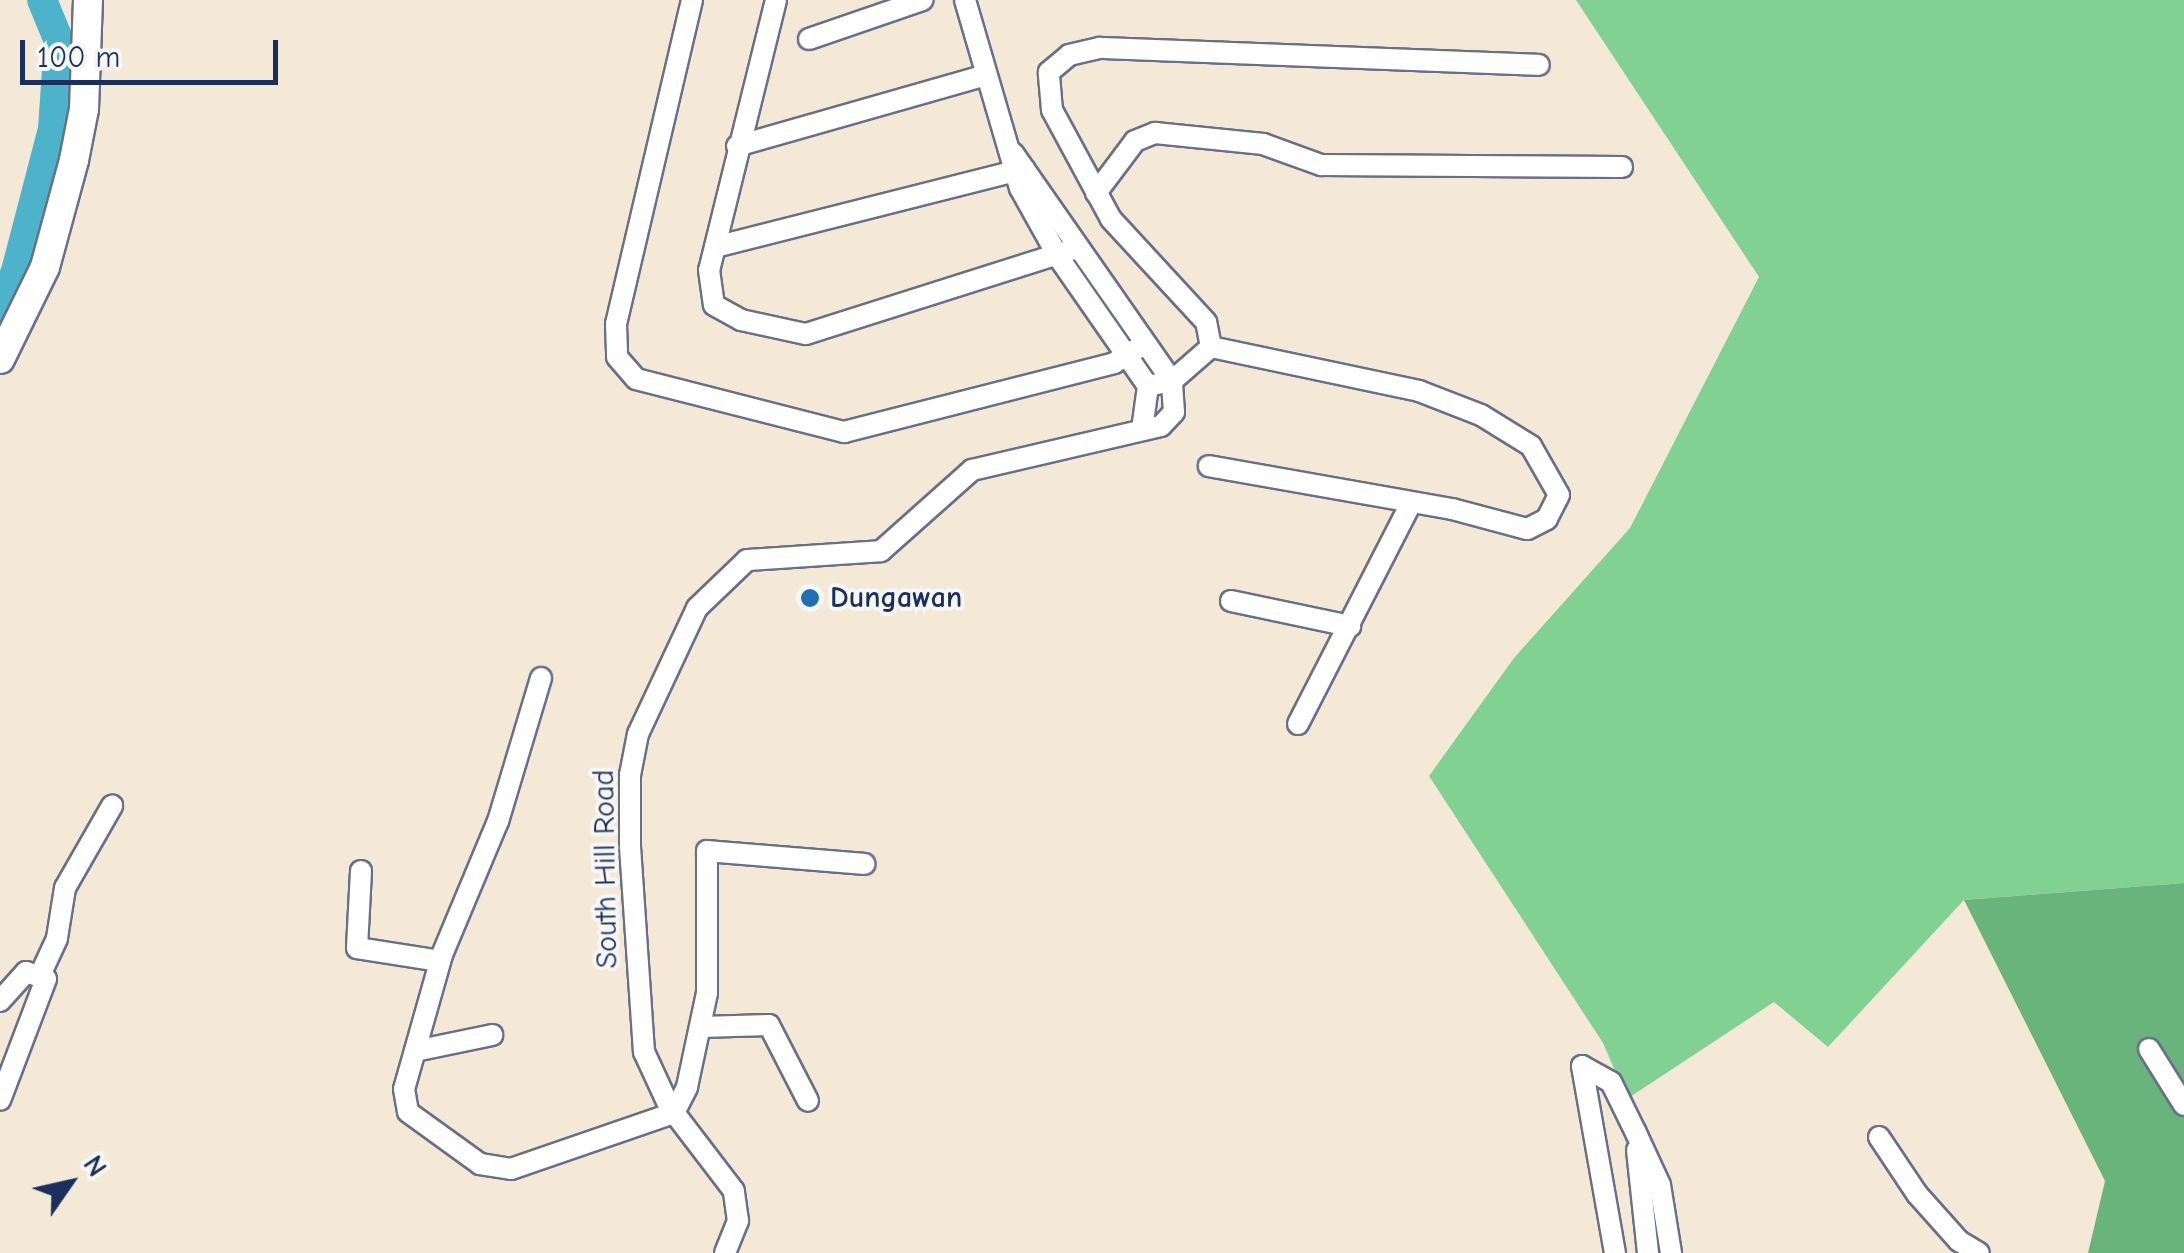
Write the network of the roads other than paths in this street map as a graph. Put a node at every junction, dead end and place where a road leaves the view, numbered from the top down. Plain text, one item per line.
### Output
1 (88, 0) edge
2 (692, 0) edge
3 (776, 0) edge
4 (922, 0) edge
5 (965, 0) edge
6 (809, 39) dead end
7 (1539, 65) dead end
8 (983, 76) junction
9 (737, 146) junction
10 (1017, 164) junction
11 (1622, 166) dead end
12 (1096, 193) junction
13 (715, 247) junction
14 (1066, 254) junction
15 (1211, 347) junction
16 (1136, 351) junction
17 (0, 359) edge
18 (1172, 381) junction
19 (1148, 386) junction
20 (1142, 430) junction
21 (1209, 466) dead end
22 (1410, 503) junction
23 (1230, 602) dead end
24 (1350, 626) junction
25 (541, 678) dead end
26 (1298, 724) dead end
27 (112, 806) dead end
28 (864, 864) dead end
29 (361, 871) dead end
30 (440, 961) junction
31 (42, 973) junction
32 (0, 1000) edge
33 (701, 1028) junction
34 (492, 1035) dead end
35 (2149, 1049) dead end
36 (415, 1051) junction
37 (0, 1100) edge
38 (808, 1101) dead end
39 (2184, 1105) edge
40 (674, 1113) junction
41 (1636, 1133) junction
42 (1878, 1137) dead end
43 (725, 1253) edge
44 (1614, 1253) edge
45 (1648, 1253) edge
46 (1670, 1253) edge
47 (1979, 1253) edge

1 - 17 street
2 - 16 street
3 - 9 street
4 - 6 street
5 - 8 street
7 - 12 street
8 - 9 street
8 - 10 street
9 - 13 street
10 - 13 street
10 - 14 street
11 - 12 street
12 - 15 street
13 - 14 street
14 - 16 street
15 - 18 street
15 - 22 street
16 - 18 street
16 - 19 street
18 - 19 street
18 - 20 street
19 - 20 street
20 - 40 street, South Hill Road
21 - 22 street
22 - 24 street
23 - 24 street
24 - 26 street
25 - 30 street
27 - 31 street
28 - 33 street
29 - 30 street
30 - 36 street
31 - 32 street
31 - 37 street
33 - 38 street
33 - 40 street
34 - 36 street
35 - 39 street
36 - 40 street
40 - 43 street, South Hill Road
41 - 44 street
41 - 45 street
41 - 46 street
42 - 47 street

